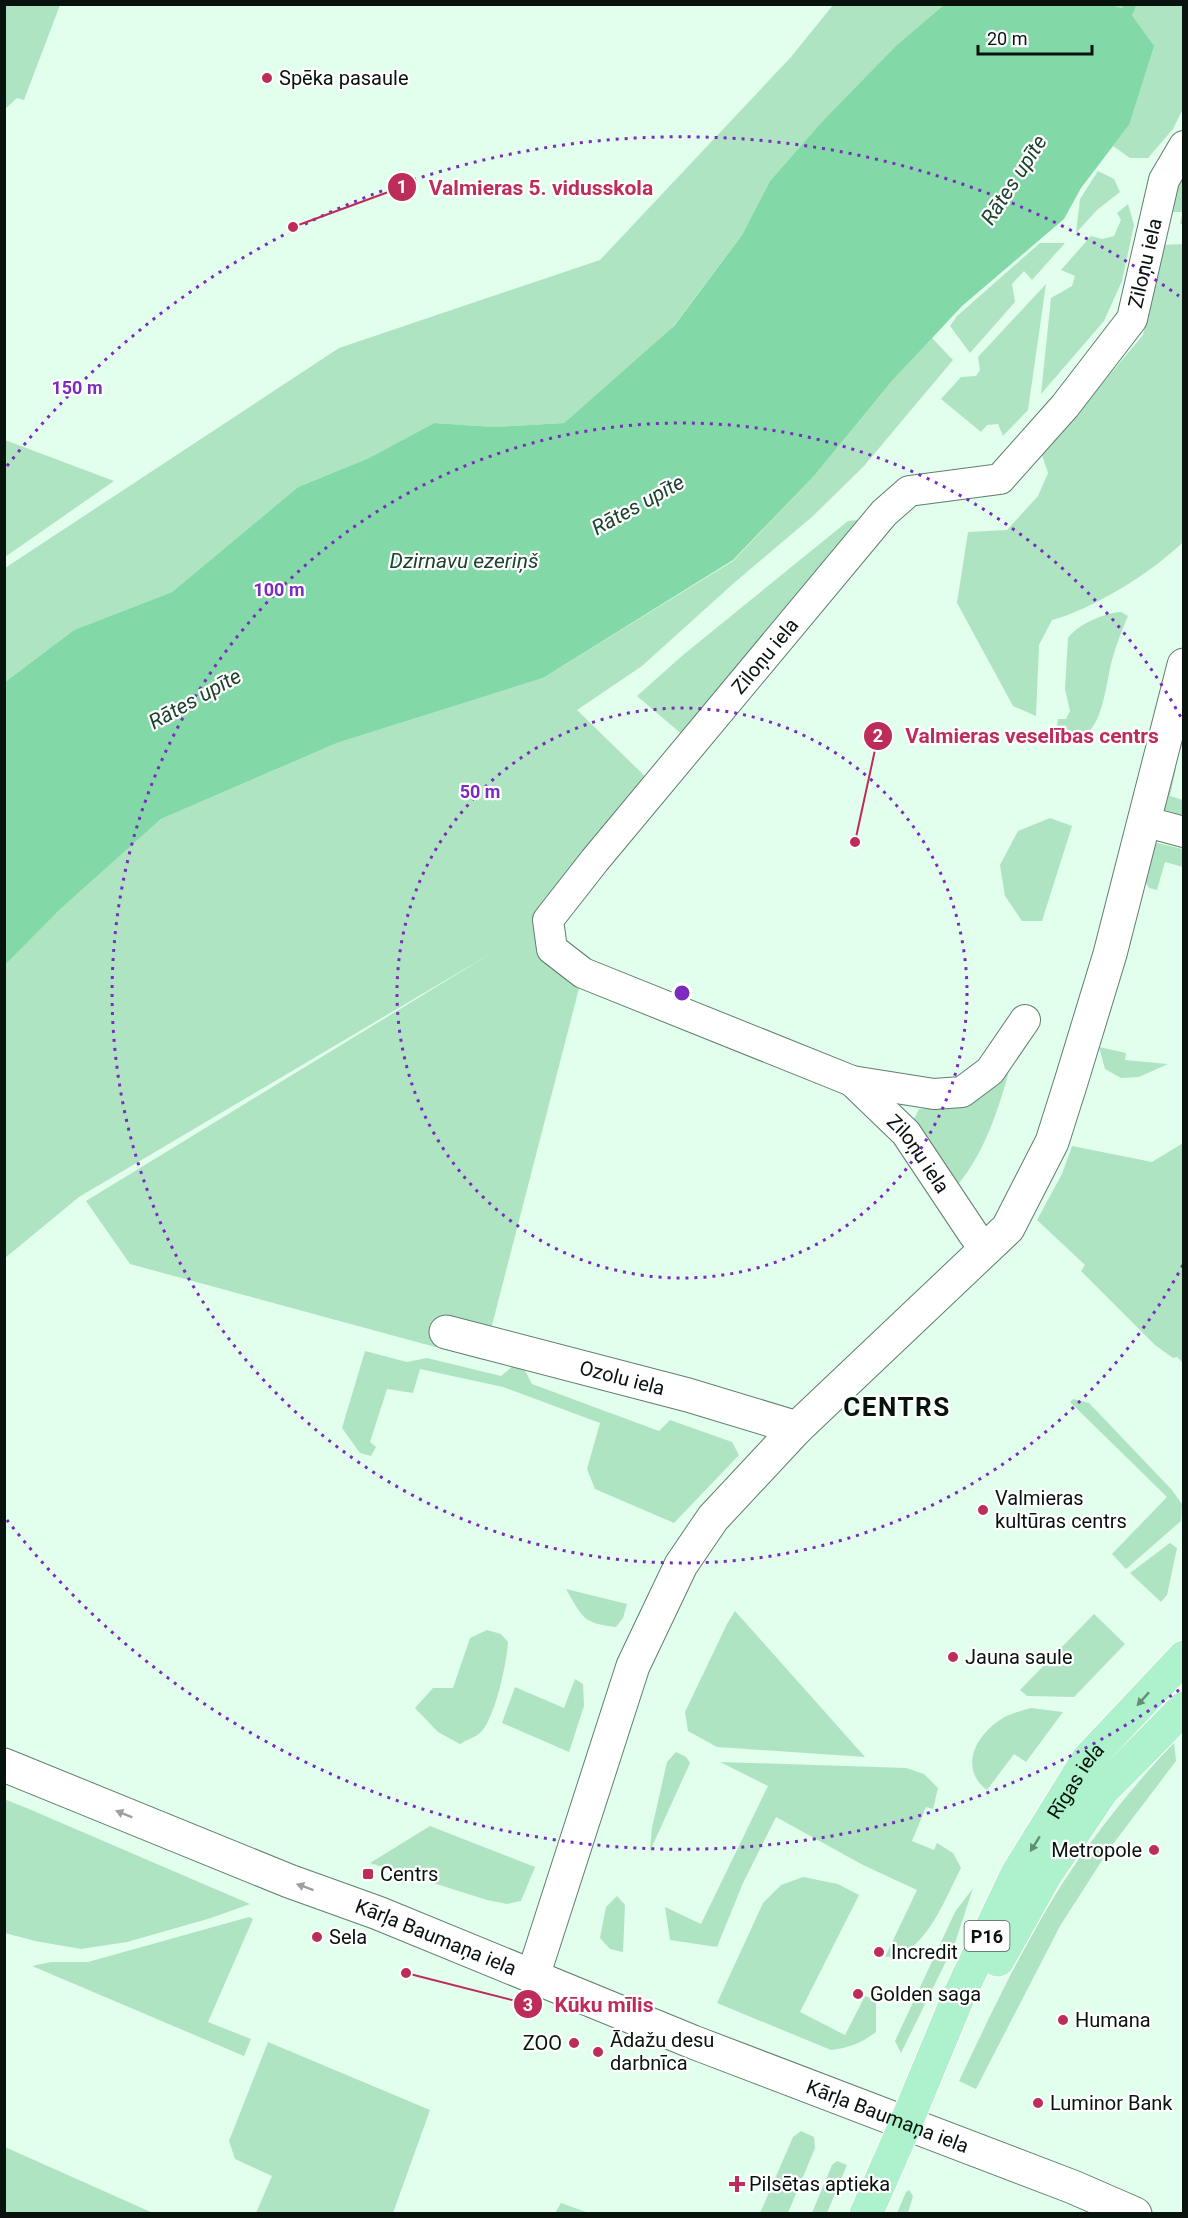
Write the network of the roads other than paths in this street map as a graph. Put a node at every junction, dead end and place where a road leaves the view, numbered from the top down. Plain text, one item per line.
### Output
1 (1184, 146) edge
2 (1184, 665) edge
3 (1025, 1020) dead end
4 (852, 1081) junction
5 (974, 1236) dead end
6 (446, 1332) dead end
7 (797, 1428) junction
8 (1184, 1657) edge
9 (1184, 1708) edge
10 (4, 1765) edge
11 (532, 1976) junction
12 (906, 2123) junction
13 (866, 2214) edge
14 (1135, 2214) edge

1 - 4 street, Ziloņu iela
2 - 7 street
3 - 4 street, Ziloņu iela
4 - 5 street, Ziloņu iela
6 - 7 street, Ozolu iela
7 - 11 street
8 -> 12 main road, Rīgas iela / P16
9 - 12 main road, Rīgas iela / P16
11 -> 10 street, Kārļa Baumaņa iela
11 - 12 street, Kārļa Baumaņa iela
12 - 13 main road, Rīgas iela / P16
12 - 14 street, Kārļa Baumaņa iela

